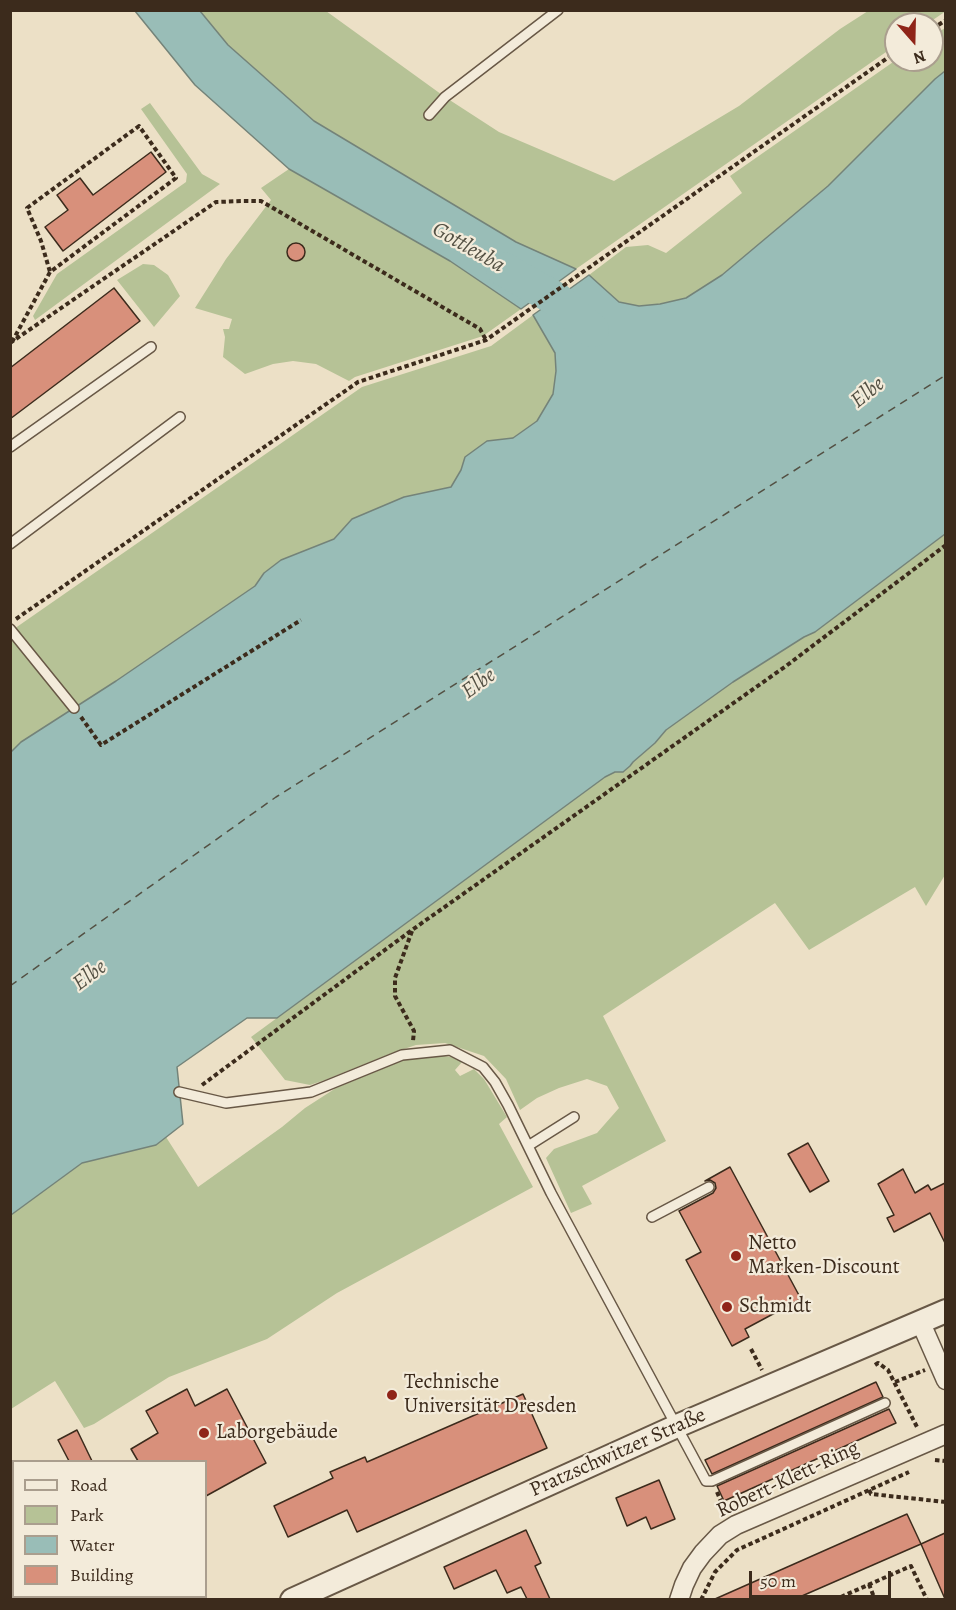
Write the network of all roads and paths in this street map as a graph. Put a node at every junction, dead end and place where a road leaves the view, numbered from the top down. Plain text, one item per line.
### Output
1 (558, 10) edge
2 (884, 60) edge
3 (429, 115) dead end
4 (50, 272) junction
5 (486, 340) junction
6 (11, 343) edge
7 (151, 346) dead end
8 (180, 417) dead end
9 (10, 447) edge
10 (10, 544) edge
11 (945, 545) edge
12 (301, 620) dead end
13 (10, 622) edge
14 (10, 629) edge
15 (74, 708) joint
16 (412, 930) junction
17 (412, 1054) junction
18 (179, 1092) dead end
19 (190, 1094) junction
20 (574, 1117) dead end
21 (528, 1146) junction
22 (709, 1187) dead end
23 (652, 1217) dead end
24 (945, 1311) edge
25 (920, 1321) junction
26 (751, 1349) dead end
27 (868, 1367) dead end
28 (764, 1373) dead end
29 (945, 1380) edge
30 (885, 1403) dead end
31 (677, 1426) junction
32 (945, 1434) edge
33 (925, 1443) junction
34 (935, 1460) junction
35 (945, 1461) edge
36 (926, 1465) dead end
37 (916, 1469) dead end
38 (712, 1481) junction
39 (869, 1490) junction
40 (945, 1502) edge
41 (732, 1527) junction
42 (869, 1584) junction
43 (292, 1599) edge
44 (679, 1599) edge
45 (701, 1599) edge
46 (834, 1599) edge
47 (875, 1599) edge
48 (927, 1599) edge

1 - 3 lane
2 - 5 path
4 - 4 path
4 - 6 path
5 - 6 path
5 - 13 path
7 - 9 lane
8 - 10 lane
11 - 16 path
12 - 15 path
14 - 15 lane
16 - 17 path
16 - 19 path
17 - 19 lane
17 - 21 lane
18 - 19 lane
20 - 21 lane
21 - 31 lane
22 - 23 lane
24 - 25 street, Pratzschwitzer Straße
25 - 29 street
25 - 31 street, Pratzschwitzer Straße
26 - 28 path
27 - 33 path
30 - 38 lane
31 - 38 lane
31 - 43 street, Pratzschwitzer Straße
32 - 33 street, Robert-Klett-Ring
33 - 34 path
33 - 41 street, Robert-Klett-Ring
34 - 35 path
34 - 36 path
37 - 39 path
38 - 41 path
39 - 40 path
39 - 45 path
41 - 44 street, Robert-Klett-Ring
42 - 46 path
42 - 47 path
42 - 48 path

